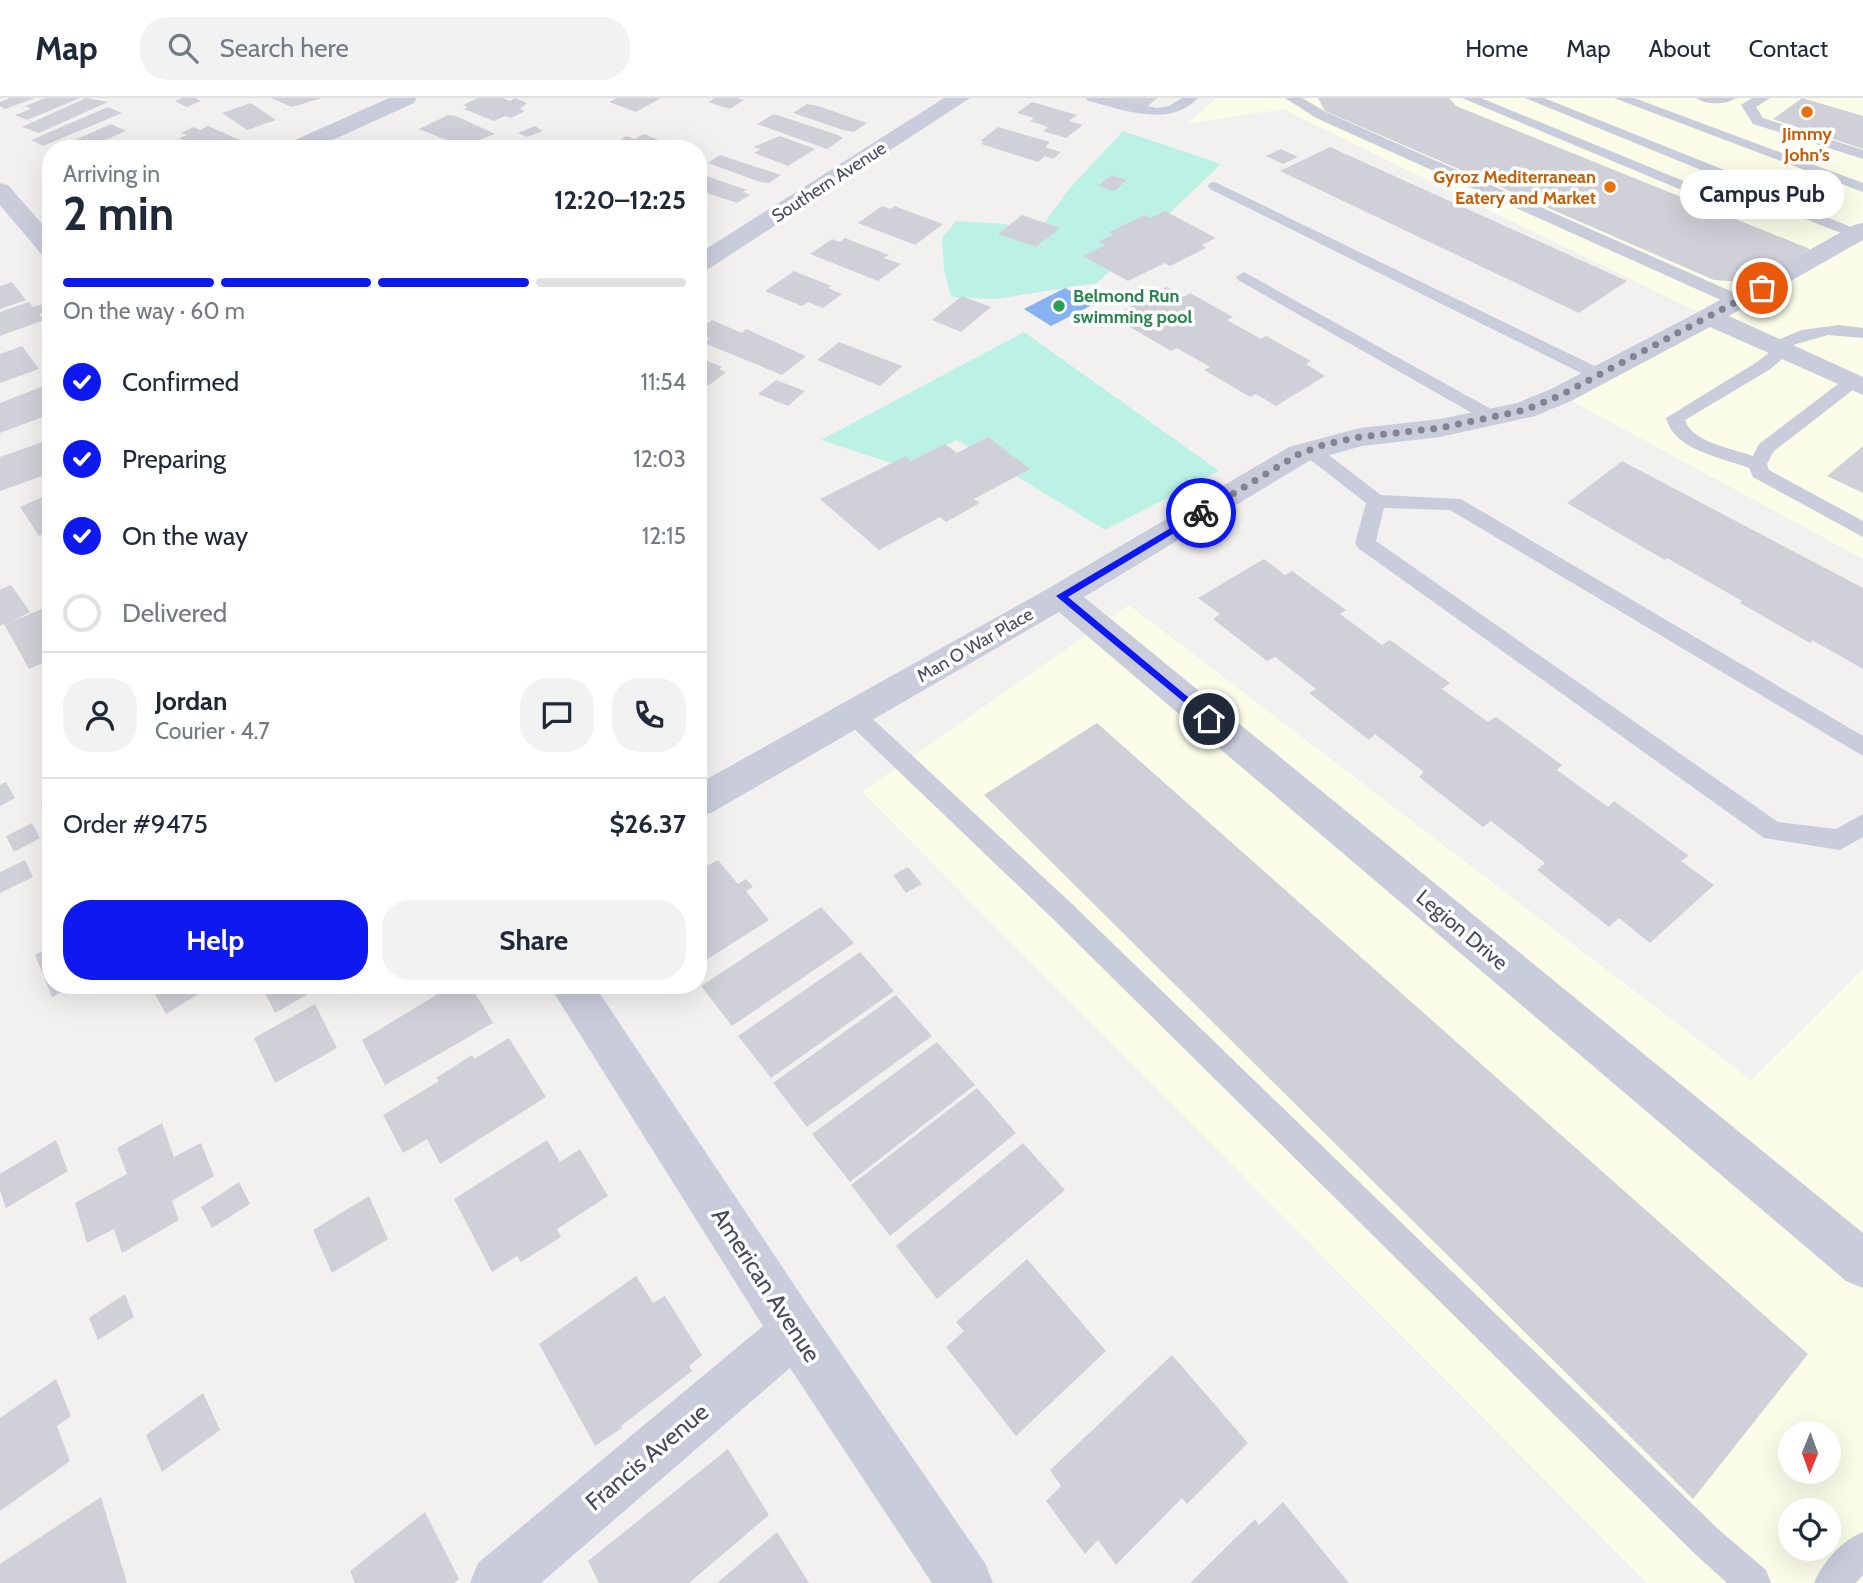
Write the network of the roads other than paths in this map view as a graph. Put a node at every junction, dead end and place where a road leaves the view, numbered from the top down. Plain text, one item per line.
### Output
1 (406, 98) edge
2 (959, 98) edge
3 (1093, 98) edge
4 (1191, 98) edge
5 (1293, 98) edge
6 (1469, 98) edge
7 (1621, 98) edge
8 (1672, 98) edge
9 (1703, 98) edge
10 (1730, 98) edge
11 (1763, 98) edge
12 (1544, 99) edge
13 (1661, 113) junction
14 (1514, 118) junction
15 (314, 140) edge
16 (1863, 155) edge
17 (1214, 186) dead end
18 (1863, 188) edge
19 (0, 190) edge
20 (1789, 206) junction
21 (1860, 232) edge
22 (42, 239) edge
23 (707, 259) edge
24 (1244, 277) dead end
25 (1738, 301) junction
26 (1857, 315) dead end
27 (1709, 317) junction
28 (1842, 329) junction
29 (1863, 333) edge
30 (1779, 349) junction
31 (1600, 375) junction
32 (1857, 385) edge
33 (1494, 418) junction
34 (1310, 450) junction
35 (1758, 464) junction
36 (1376, 501) junction
37 (1863, 530) edge
38 (1061, 596) junction
39 (853, 714) junction
40 (1863, 747) edge
41 (707, 797) edge
42 (1863, 824) edge
43 (576, 994) edge
44 (1863, 1264) edge
45 (795, 1331) junction
46 (1863, 1549) edge
47 (498, 1583) edge
48 (965, 1583) edge
49 (1753, 1583) edge
50 (1832, 1583) edge

1 - 15 street
2 - 23 street, Southern Avenue
3 - 4 lane
5 - 25 lane
6 - 14 lane
7 - 13 lane
8 - 13 lane
9 - 10 lane
11 - 16 lane
12 - 14 lane
12 - 20 lane
13 - 18 lane
14 - 20 lane
17 - 31 lane
19 - 22 street
20 - 21 lane
21 - 25 street, Man O War Place
24 - 33 lane
25 - 27 street, Man O War Place
26 - 28 lane
27 - 30 street
27 - 31 street, Man O War Place
28 - 29 lane
28 - 30 lane
30 - 32 street
30 - 35 lane
31 - 33 street, Man O War Place
32 - 35 lane
33 - 34 street, Man O War Place
34 - 36 lane
34 - 38 street, Man O War Place
35 - 37 lane
36 - 40 lane
36 - 42 lane
38 - 39 street, Man O War Place
38 - 44 street, Legion Drive
39 - 41 street, Man O War Place
39 - 49 lane
43 - 45 street, American Avenue
45 - 47 street, Francis Avenue
45 - 48 street, American Avenue
46 - 50 lane

